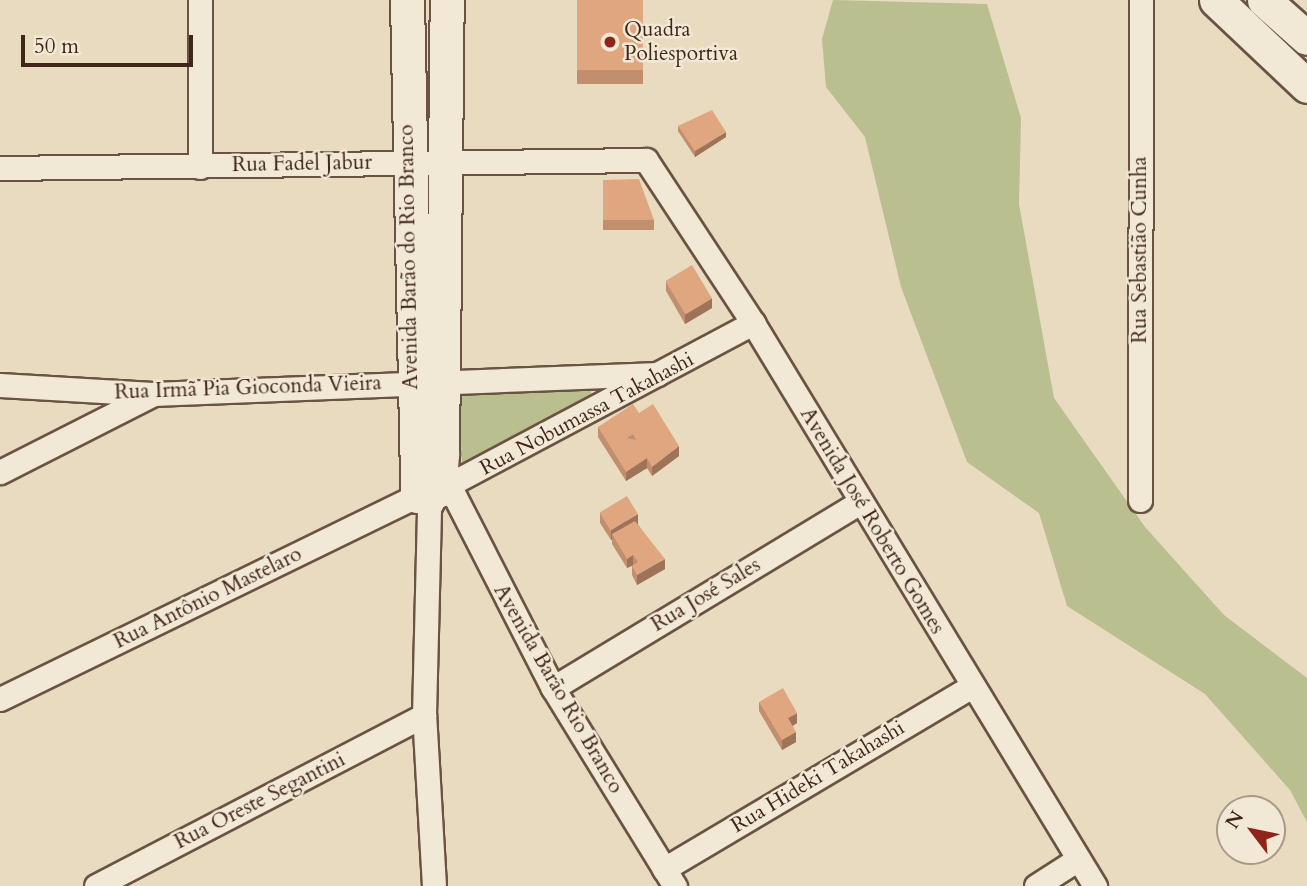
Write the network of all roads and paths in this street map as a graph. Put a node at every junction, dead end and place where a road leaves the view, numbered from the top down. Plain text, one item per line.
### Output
1 (200, 0) edge
2 (407, 0) edge
3 (447, 0) edge
4 (1141, 0) edge
5 (1216, 0) edge
6 (1264, 0) edge
7 (1307, 38) edge
8 (1307, 86) edge
9 (646, 160) joint
10 (444, 161) junction
11 (407, 162) junction
12 (200, 167) junction
13 (0, 168) edge
14 (753, 323) junction
15 (664, 374) junction
16 (445, 382) junction
17 (411, 384) junction
18 (0, 385) edge
19 (153, 394) junction
20 (0, 472) edge
21 (434, 495) junction
22 (1140, 500) dead end
23 (860, 502) junction
24 (972, 686) junction
25 (553, 688) junction
26 (0, 699) edge
27 (424, 715) junction
28 (1078, 859) junction
29 (670, 878) edge
30 (96, 886) edge
31 (434, 886) edge
32 (1036, 886) edge
33 (1095, 886) edge

1 - 12 street
2 - 11 street, Avenida Barão do Rio Branco
3 - 10 street, Avenida Barão do Rio Branco
4 - 22 street, Rua Sebastião Cunha
5 - 8 street
6 - 7 street
9 - 10 street, Rua Fadel Jabur
9 - 14 street, Avenida José Roberto Gomes
10 - 11 street, Rua Fadel Jabur
10 - 16 street, Avenida Barão do Rio Branco
11 - 12 street, Rua Fadel Jabur
11 - 17 street, Avenida Barão do Rio Branco
12 - 13 street, Rua Fadel Jabur
14 - 15 street, Rua Nobumassa Takahashi
14 - 23 street, Avenida José Roberto Gomes
15 - 16 street, Rua Irmã Pia Gioconda Vieira
15 - 21 street, Rua Nobumassa Takahashi
16 - 17 street, Rua Irmã Pia Gioconda Vieira
16 - 21 street, Avenida Barão do Rio Branco
17 - 19 street, Rua Irmã Pia Gioconda Vieira
17 - 21 street, Avenida Barão do Rio Branco
18 - 19 street, Rua Irmã Pia Gioconda Vieira
19 - 20 street
21 - 25 street, Avenida Barão Rio Branco
21 - 26 street, Rua Antônio Mastelaro
21 - 27 street, Avenida Barão do Rio Branco
23 - 24 street, Avenida José Roberto Gomes
23 - 25 street, Rua José Sales
24 - 28 street, Avenida José Roberto Gomes
24 - 29 street, Rua Hideki Takahashi
25 - 29 street, Avenida Barão Rio Branco
27 - 30 street, Rua Oreste Segantini
27 - 31 street, Avenida Barão do Rio Branco
28 - 32 street
28 - 33 street, Avenida José Roberto Gomes

